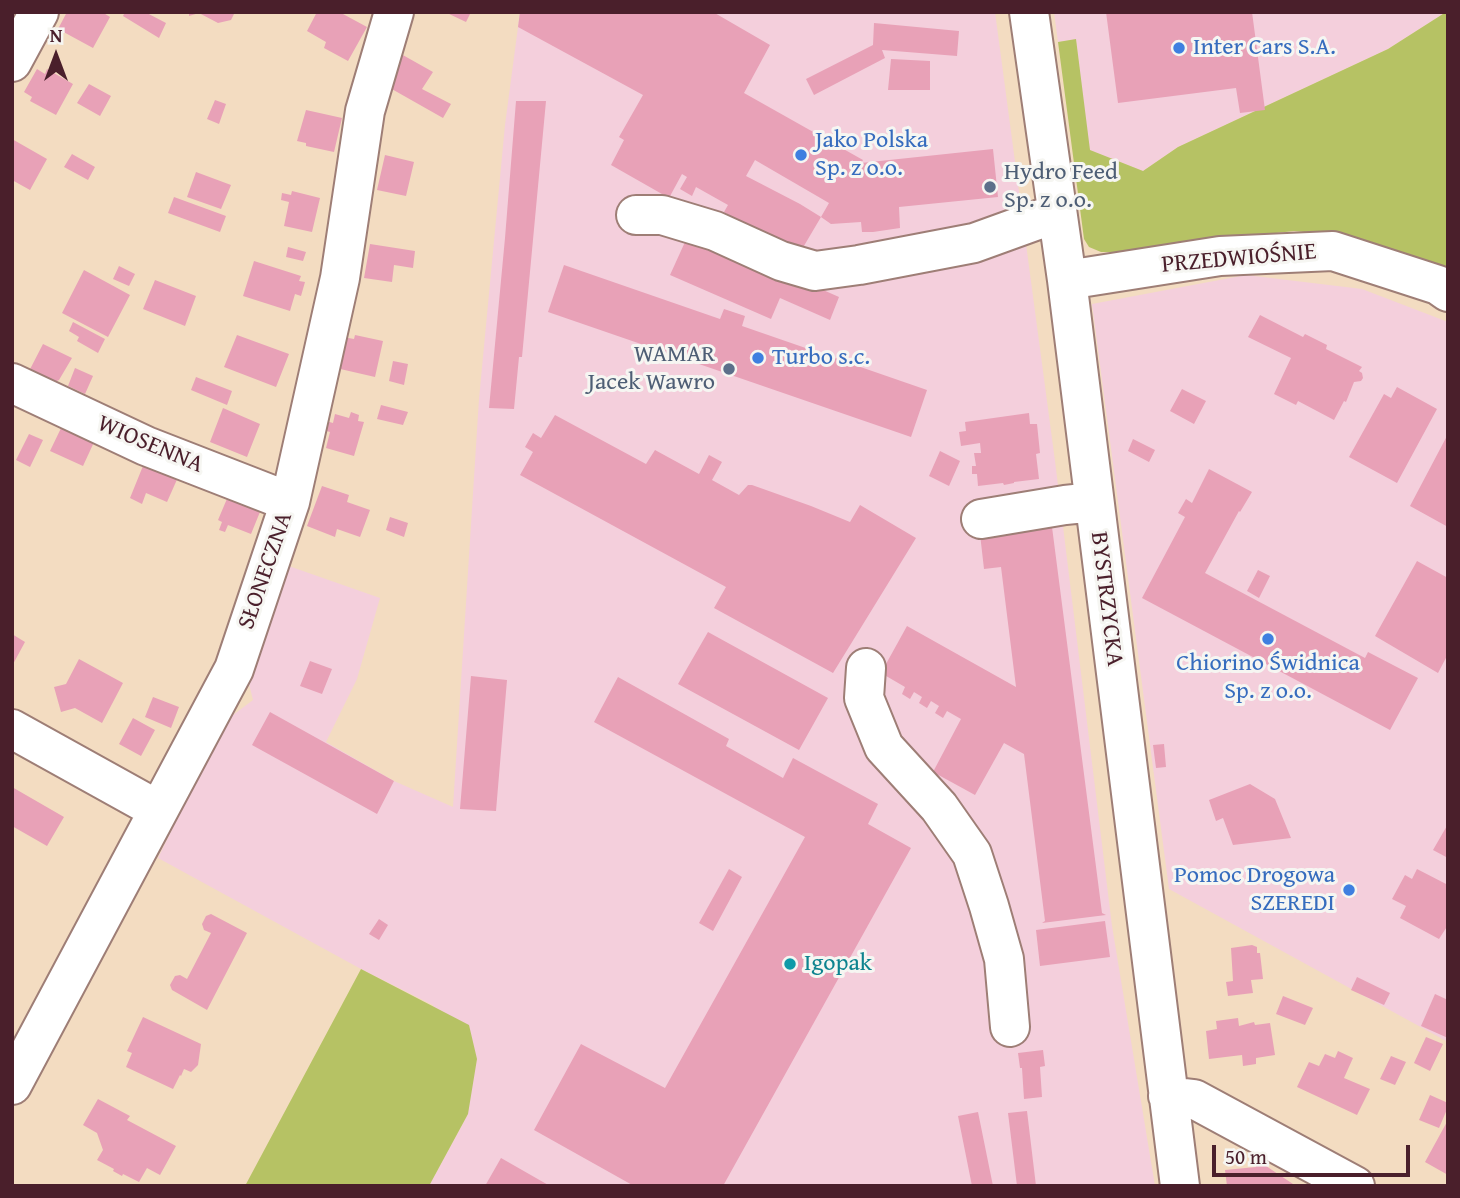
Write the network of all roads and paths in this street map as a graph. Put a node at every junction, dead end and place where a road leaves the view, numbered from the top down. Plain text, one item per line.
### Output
1 (39, 12) edge
2 (394, 12) edge
3 (1030, 12) edge
4 (12, 62) edge
5 (1058, 213) junction
6 (636, 215) dead end
7 (1067, 280) junction
8 (1448, 292) edge
9 (12, 383) edge
10 (290, 502) junction
11 (1094, 502) junction
12 (981, 519) dead end
13 (866, 668) dead end
14 (12, 729) edge
15 (158, 810) junction
16 (1010, 1027) dead end
17 (16, 1067) edge
18 (1168, 1096) junction
19 (1180, 1186) edge
20 (1355, 1186) edge

1 - 4 street
2 - 10 street, SŁONECZNA
3 - 5 street, BYSTRZYCKA
5 - 6 street
5 - 7 street, BYSTRZYCKA
7 - 8 street, PRZEDWIOŚNIE
7 - 11 street, BYSTRZYCKA
9 - 10 street, WIOSENNA
10 - 15 street, SŁONECZNA
11 - 12 street
11 - 18 street, BYSTRZYCKA
13 - 16 street
14 - 15 street
15 - 17 street, SŁONECZNA
18 - 19 street, BYSTRZYCKA
18 - 20 street

